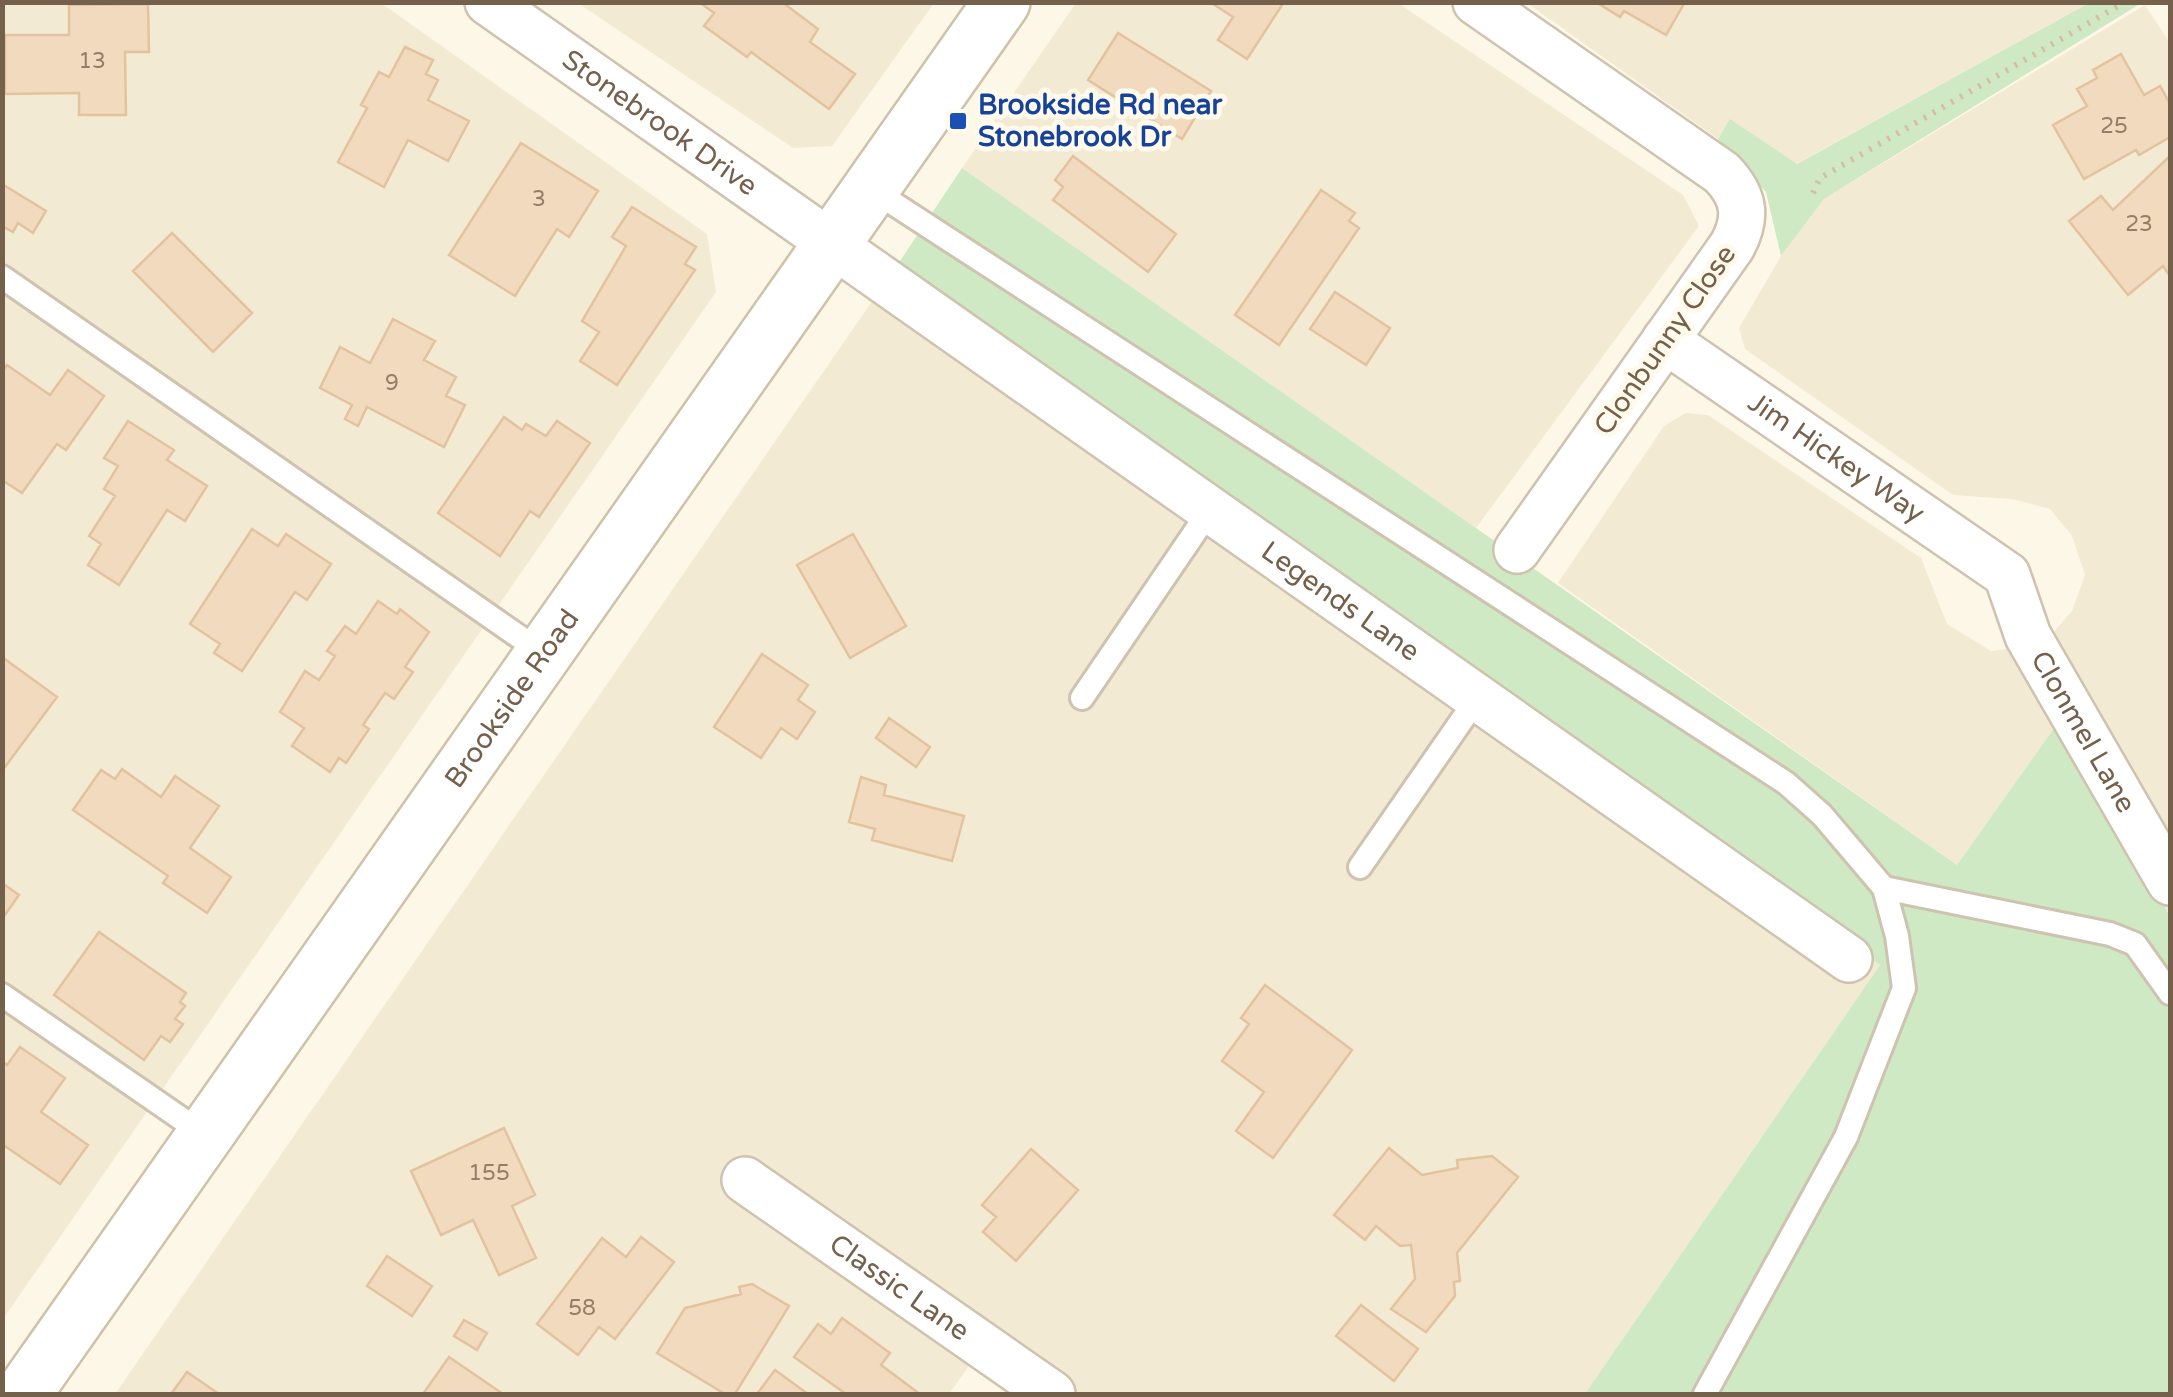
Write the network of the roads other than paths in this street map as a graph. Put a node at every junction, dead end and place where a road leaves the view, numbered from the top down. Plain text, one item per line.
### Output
1 (488, 2) edge
2 (1002, 2) edge
3 (1489, 6) edge
4 (871, 188) junction
5 (833, 244) junction
6 (2, 277) edge
7 (1665, 340) junction
8 (1210, 510) junction
9 (1517, 550) dead end
10 (2006, 574) joint
11 (544, 654) junction
12 (1082, 698) dead end
13 (1478, 698) junction
14 (1360, 867) dead end
15 (2170, 882) edge
16 (1884, 888) junction
17 (1848, 958) dead end
18 (2170, 993) edge
19 (2, 995) edge
20 (205, 1135) junction
21 (745, 1180) dead end
22 (1710, 1390) edge
23 (23, 1394) edge
24 (1052, 1394) edge

1 - 5 street, Stonebrook Drive
2 - 4 street, Brookside Road
3 - 7 street, Clonbunny Close
4 - 5 street, Brookside Road
4 - 16 lane
5 - 8 street, Legends Lane
5 - 11 street, Brookside Road
6 - 11 lane
7 - 9 street, Clonbunny Close
7 - 10 street, Jim Hickey Way
8 - 12 lane
8 - 13 street, Legends Lane
10 - 15 street, Clonmel Lane
11 - 20 street, Brookside Road
13 - 14 lane
13 - 17 street, Legends Lane
16 - 18 lane
16 - 22 lane
19 - 20 lane
20 - 23 street, Brookside Road
21 - 24 street, Classic Lane

